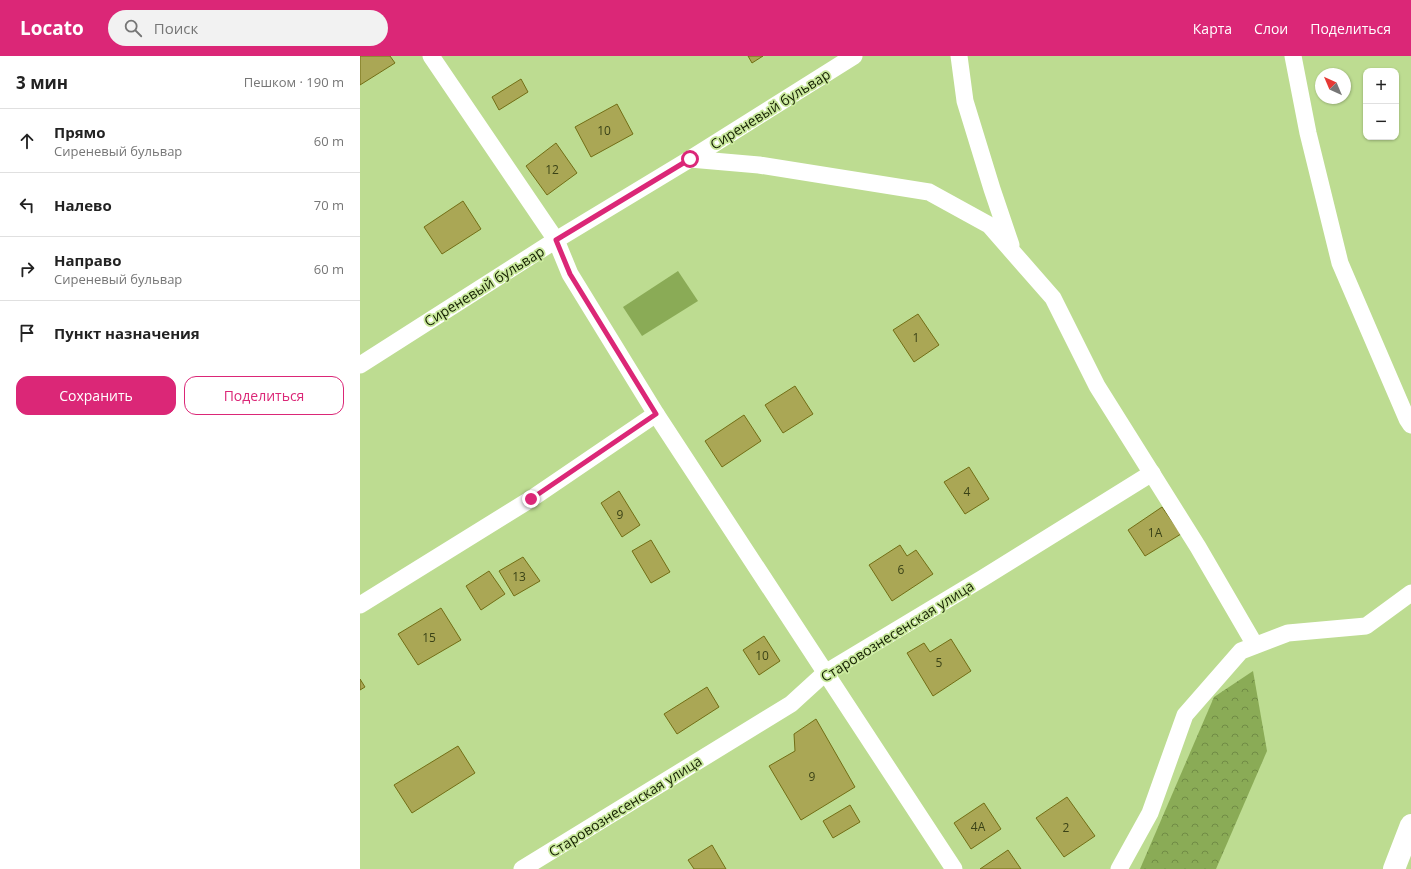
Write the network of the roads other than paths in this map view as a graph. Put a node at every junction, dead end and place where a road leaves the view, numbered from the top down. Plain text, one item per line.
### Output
1 (431, 56) edge
2 (854, 56) edge
3 (959, 56) edge
4 (1293, 56) edge
5 (690, 159) junction
6 (556, 240) junction
7 (1014, 253) junction
8 (360, 365) edge
9 (656, 414) junction
10 (1411, 425) edge
11 (1152, 473) junction
12 (1411, 593) edge
13 (360, 604) edge
14 (1255, 646) junction
15 (825, 673) junction
16 (1411, 825) edge
17 (1411, 846) edge
18 (522, 869) edge
19 (954, 869) edge
20 (1119, 869) edge
21 (1394, 869) edge
22 (1400, 869) edge

1 - 6 street
2 - 5 street, Сиреневый бульвар
3 - 7 street
4 - 10 street
5 - 6 street, Сиреневый бульвар
5 - 7 street
6 - 8 street, Сиреневый бульвар
6 - 9 street
7 - 11 street
9 - 13 street
9 - 15 street
11 - 14 street
11 - 15 street, Старовознесенская улица
12 - 14 street
14 - 20 street
15 - 18 street, Старовознесенская улица
15 - 19 street
16 - 21 main road
17 - 22 main road

